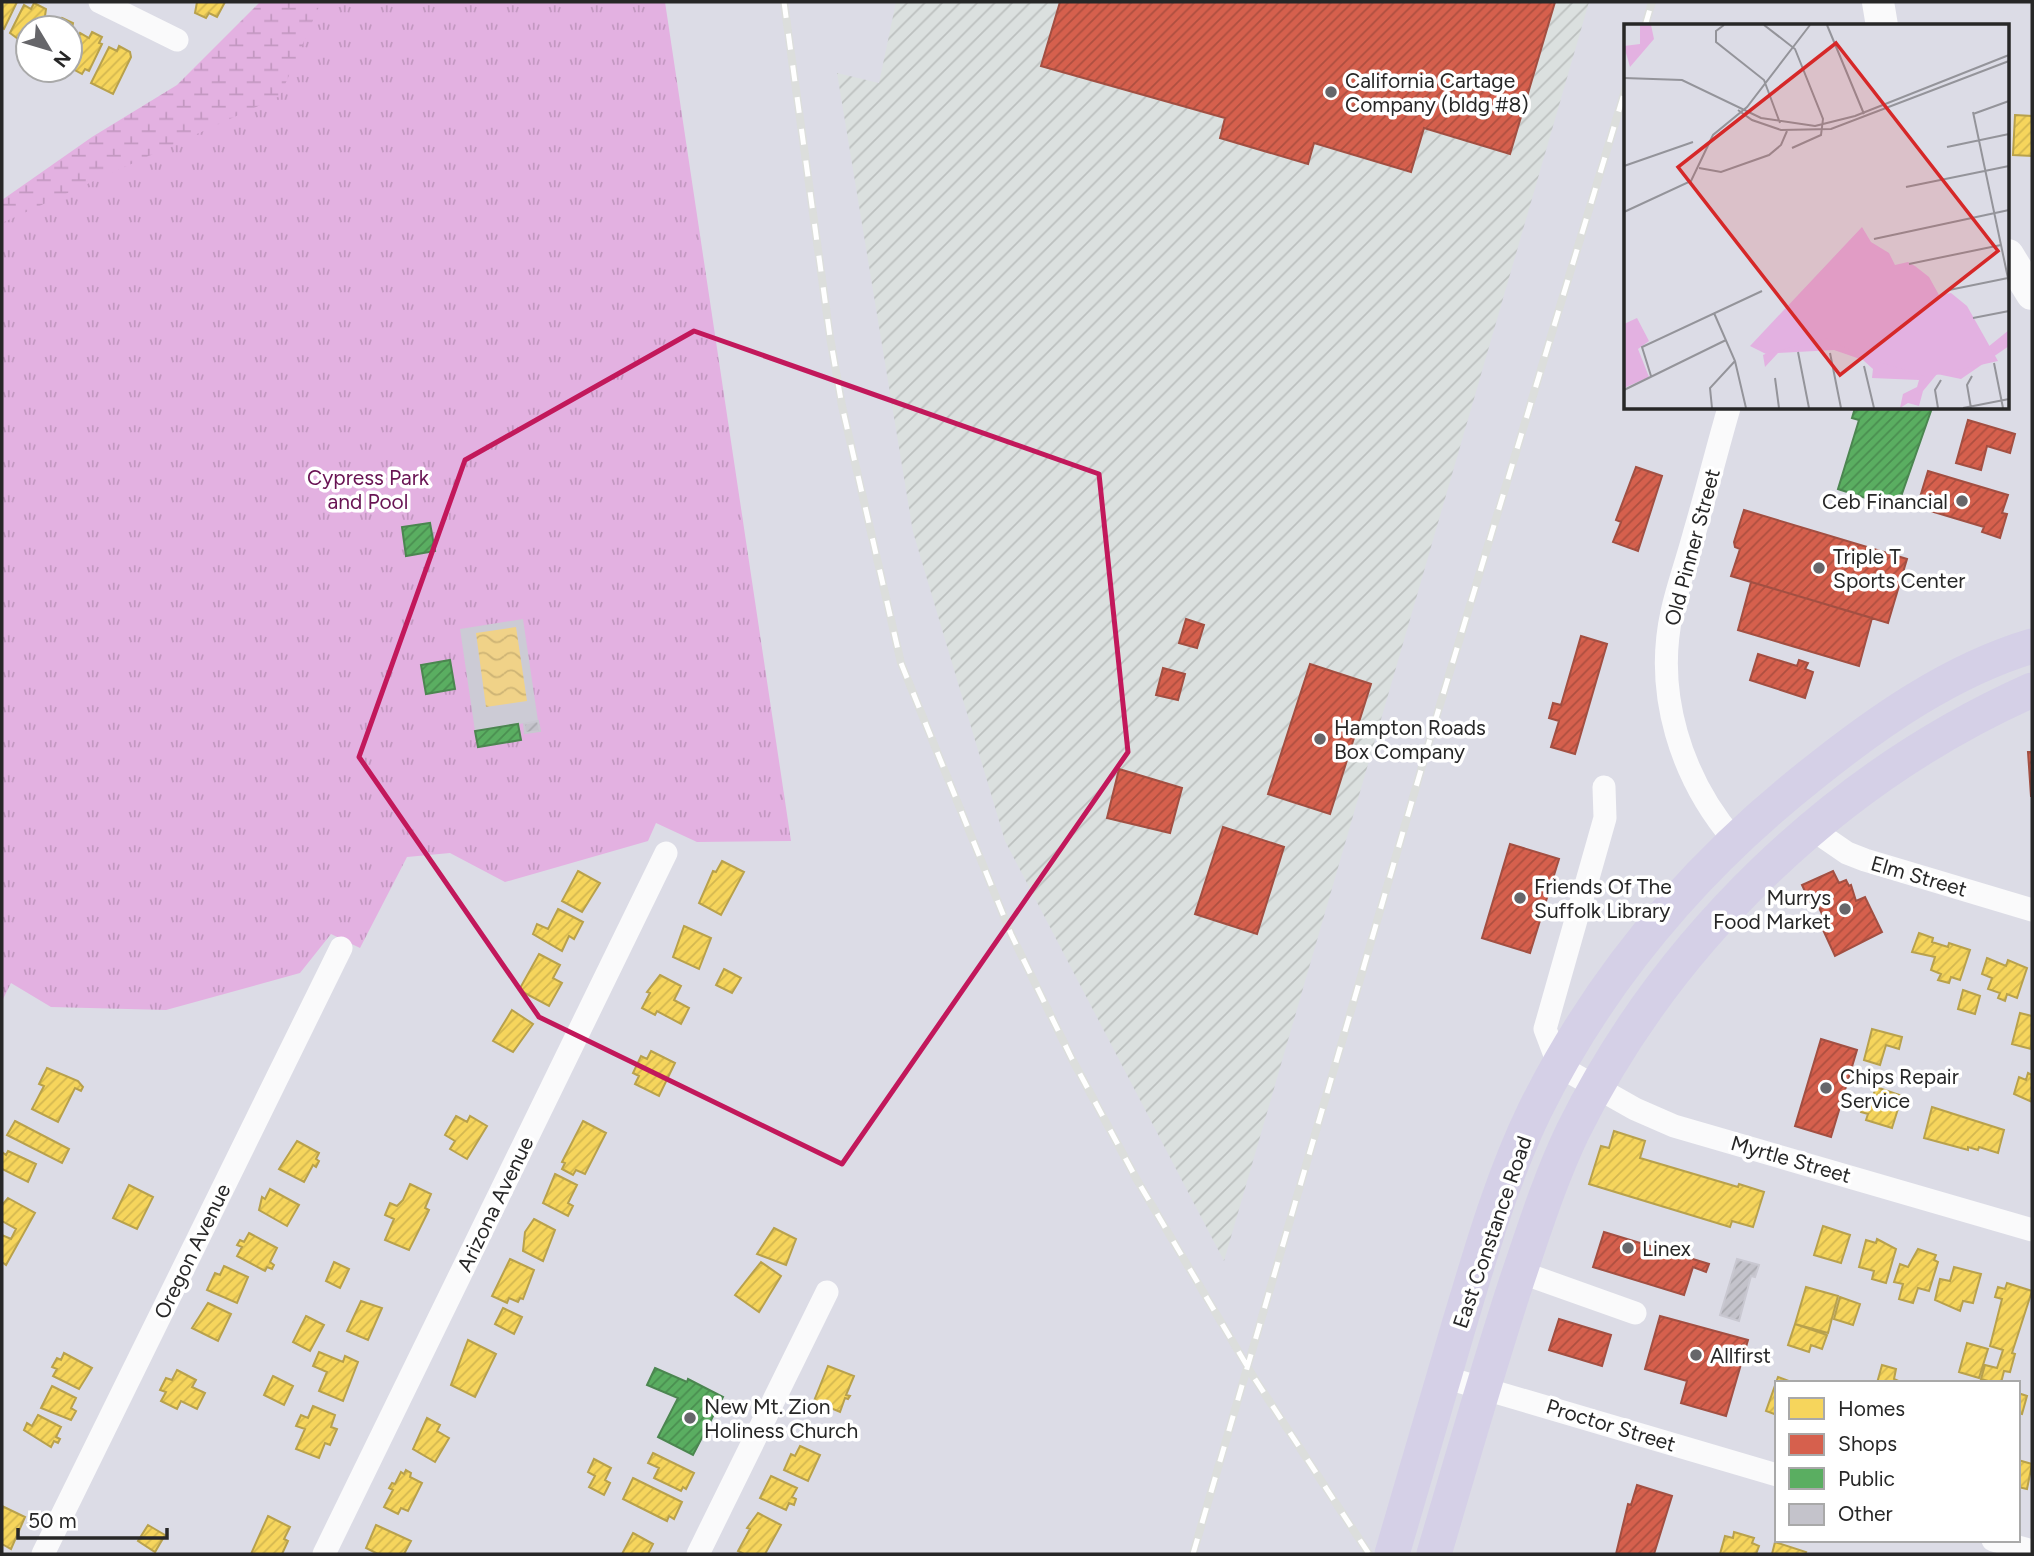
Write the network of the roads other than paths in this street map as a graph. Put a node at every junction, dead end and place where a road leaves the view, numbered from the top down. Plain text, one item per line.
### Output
1 (100, 2) edge
2 (1878, 2) edge
3 (1882, 24) edge
4 (177, 40) dead end
5 (2010, 258) edge
6 (2032, 294) edge
7 (1728, 410) edge
8 (2032, 646) edge
9 (2032, 690) edge
10 (1604, 787) dead end
11 (1812, 830) junction
12 (1734, 840) junction
13 (666, 853) dead end
14 (2032, 911) edge
15 (341, 948) dead end
16 (1559, 1066) junction
17 (1597, 1088) junction
18 (2032, 1230) edge
19 (1520, 1272) junction
20 (827, 1292) dead end
21 (1635, 1313) dead end
22 (1444, 1377) junction
23 (1483, 1388) junction
24 (1775, 1474) edge
25 (2000, 1542) edge
26 (2032, 1551) edge
27 (43, 1554) edge
28 (324, 1554) edge
29 (698, 1554) edge
30 (1392, 1554) edge
31 (1434, 1554) edge

1 - 4 street
2 - 3 main road
5 - 6 main road
7 - 12 street, Old Pinner Street
8 - 12 main road, East Constance Road
9 - 11 main road, East Constance Road
10 - 16 street
11 - 14 street, Elm Street
11 - 17 main road, East Constance Road
12 - 16 main road, East Constance Road
13 - 28 street, Arizona Avenue
15 - 27 street, Oregon Avenue
16 - 17 street, Myrtle Street
16 - 22 main road, East Constance Road
17 - 18 street, Myrtle Street
17 - 19 main road, East Constance Road
19 - 21 street
19 - 23 main road, East Constance Road
20 - 29 street
22 - 23 street, Proctor Street
22 - 30 main road, East Constance Road
23 - 24 street, Proctor Street
23 - 31 main road, East Constance Road
25 - 26 street

